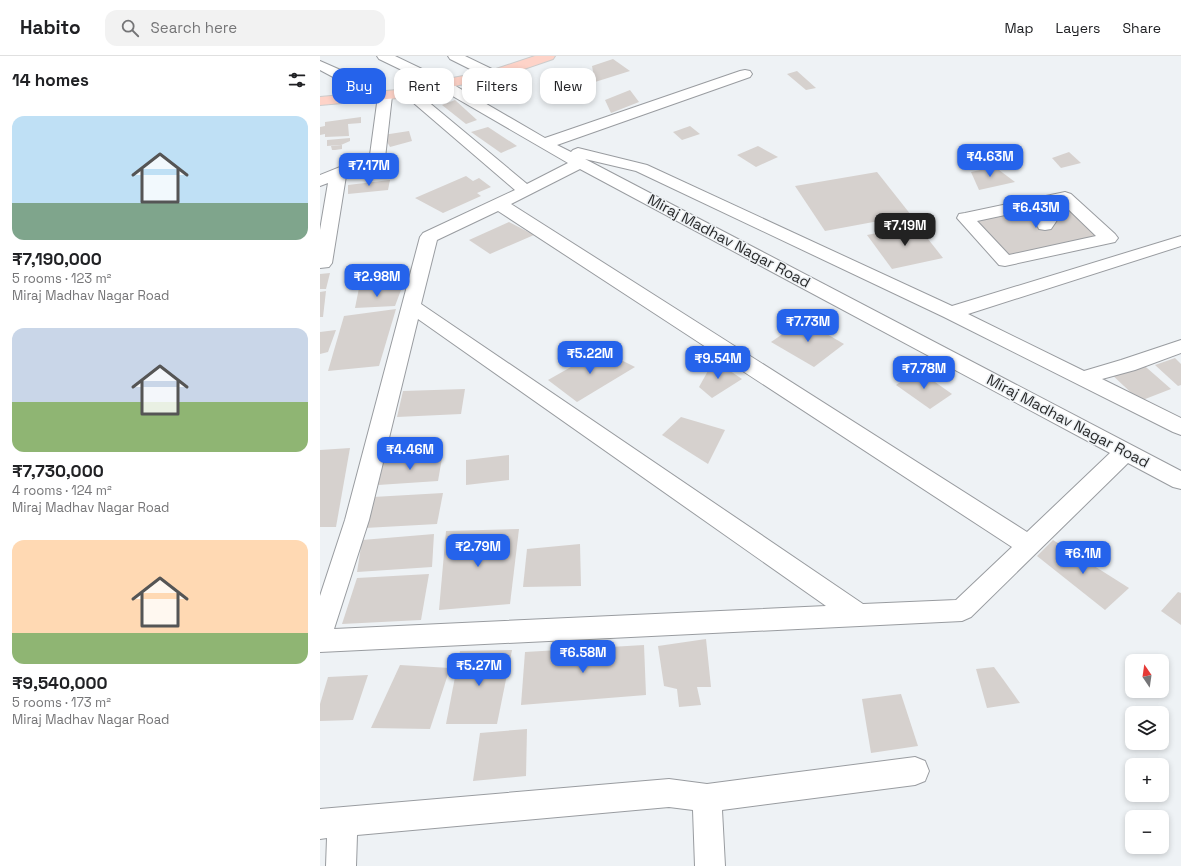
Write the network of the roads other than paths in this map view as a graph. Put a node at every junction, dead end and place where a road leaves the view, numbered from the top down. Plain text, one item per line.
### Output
1 (384, 56) edge
2 (455, 56) edge
3 (548, 56) edge
4 (320, 65) edge
5 (409, 68) edge
6 (479, 68) edge
7 (513, 68) edge
8 (332, 71) edge
9 (745, 74) dead end
10 (454, 91) edge
11 (332, 100) edge
12 (320, 101) edge
13 (384, 104) edge
14 (423, 104) edge
15 (544, 144) junction
16 (580, 163) junction
17 (338, 174) junction
18 (320, 181) edge
19 (526, 191) junction
20 (1065, 197) junction
21 (499, 204) junction
22 (1045, 225) dead end
23 (1180, 241) edge
24 (320, 263) edge
25 (412, 306) junction
26 (951, 313) junction
27 (1181, 346) edge
28 (1083, 378) junction
29 (1181, 427) edge
30 (1125, 452) junction
31 (1181, 480) edge
32 (1028, 545) junction
33 (857, 614) junction
34 (320, 634) edge
35 (320, 642) edge
36 (915, 771) dead end
37 (707, 798) junction
38 (331, 823) edge
39 (341, 866) edge
40 (710, 866) edge

1 - 5 street, Miraj Madhav Nagar Road
2 - 6 street
3 - 7 main road
4 - 8 street
9 - 15 street
10 - 15 street, Miraj Madhav Nagar Road
11 - 12 main road
13 - 17 street
14 - 19 street
15 - 16 street, Miraj Madhav Nagar Road
15 - 26 street
16 - 19 street
16 - 30 street, Miraj Madhav Nagar Road
17 - 18 street
17 - 24 street
19 - 21 street
20 - 20 street
20 - 22 street
21 - 25 street
21 - 32 street
23 - 26 street
25 - 33 street
25 - 34 street
26 - 28 street
27 - 28 street
28 - 29 street
30 - 31 street, Miraj Madhav Nagar Road
30 - 32 street
32 - 33 street
33 - 35 street
36 - 37 street
37 - 38 street
37 - 40 street
38 - 39 street

